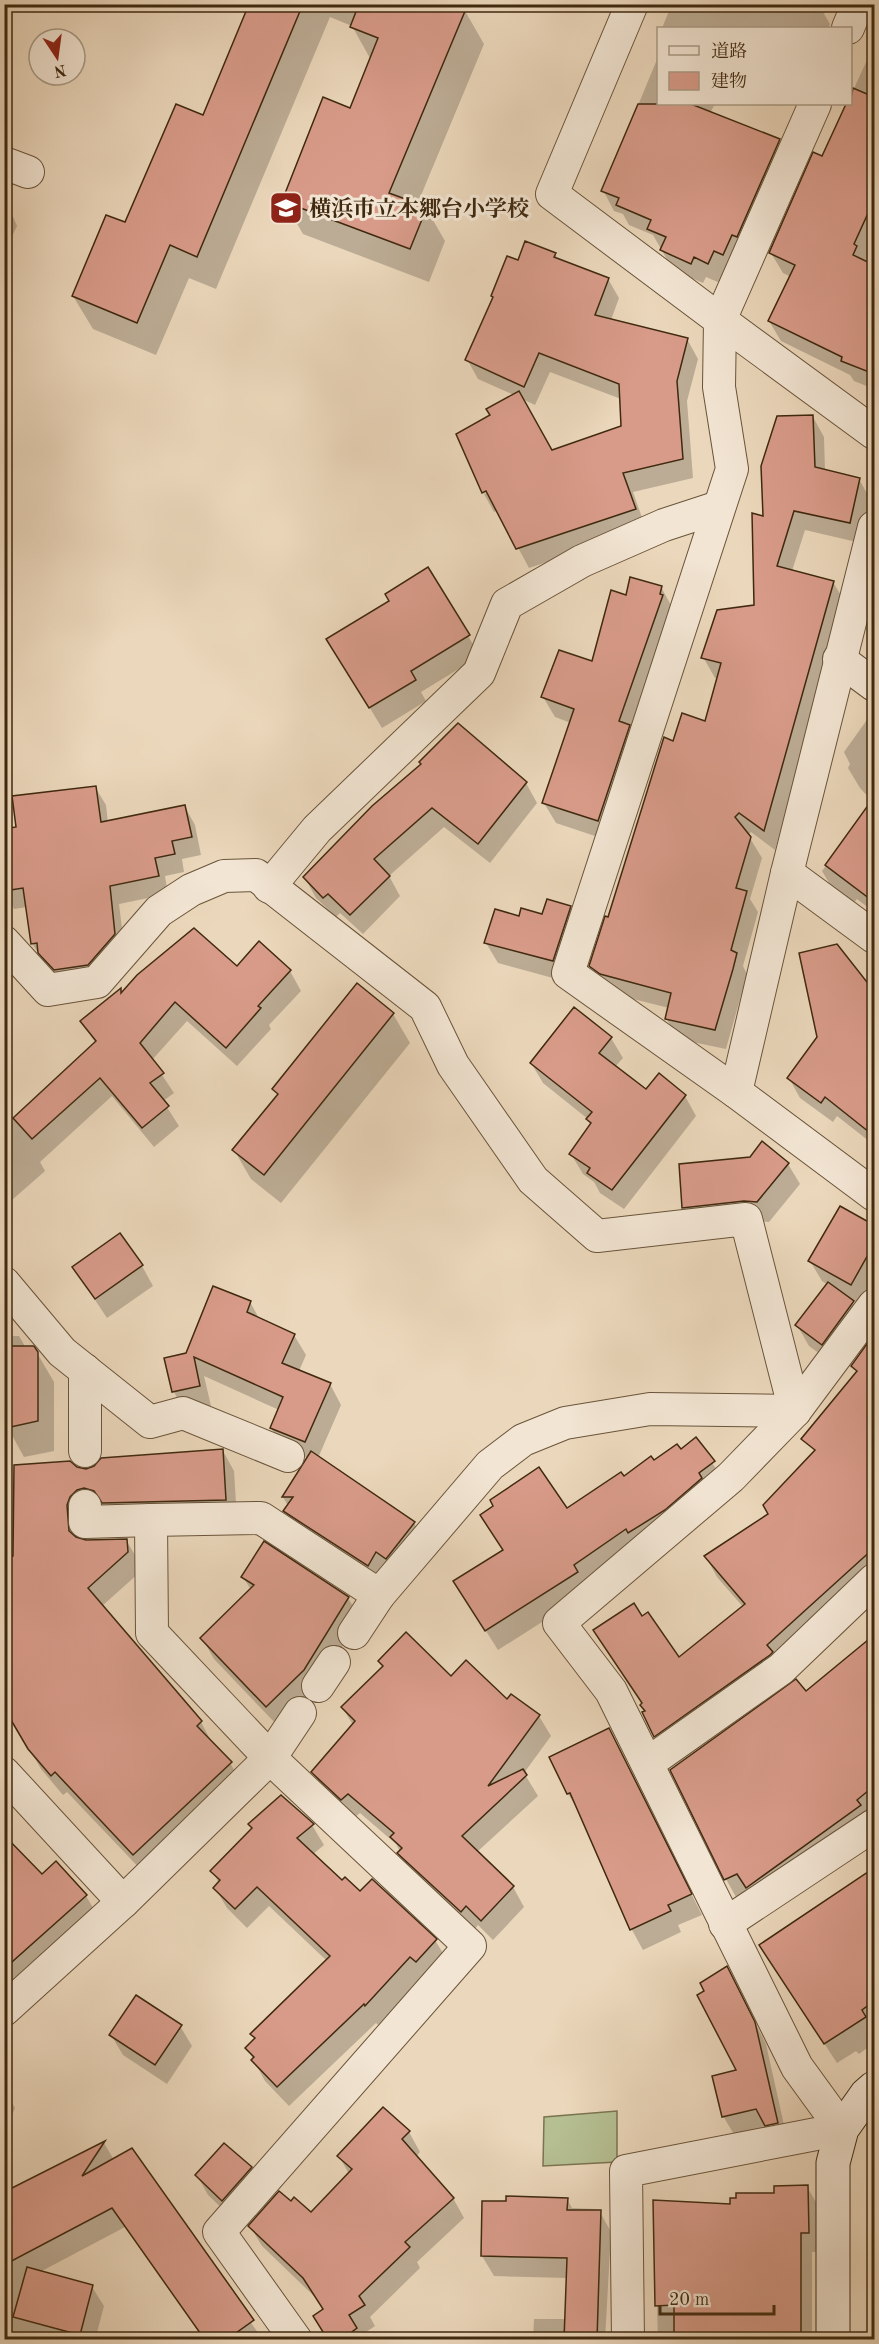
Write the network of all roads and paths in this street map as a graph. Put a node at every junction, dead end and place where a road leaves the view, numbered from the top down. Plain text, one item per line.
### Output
1 (632, 4) edge
2 (858, 4) edge
3 (848, 27) edge
4 (815, 105) edge
5 (720, 320) junction
6 (874, 434) edge
7 (719, 507) junction
8 (874, 526) edge
9 (840, 659) junction
10 (874, 685) edge
11 (787, 873) junction
12 (269, 887) junction
13 (874, 937) edge
14 (4, 942) edge
15 (736, 1092) junction
16 (874, 1195) edge
17 (4, 1283) edge
18 (874, 1305) edge
19 (85, 1370) junction
20 (795, 1410) junction
21 (85, 1451) dead end
22 (288, 1455) dead end
23 (85, 1506) dead end
24 (151, 1520) junction
25 (874, 1580) edge
26 (379, 1595) junction
27 (354, 1633) dead end
28 (300, 1713) dead end
29 (270, 1758) junction
30 (648, 1763) junction
31 (4, 1773) edge
32 (874, 1825) edge
33 (123, 1902) junction
34 (725, 1924) junction
35 (4, 2010) edge
36 (874, 2088) edge
37 (842, 2129) junction
38 (296, 2340) edge
39 (628, 2340) edge
40 (833, 2340) edge

1 - 5 street
2 - 3 street
4 - 5 street
5 - 6 street
5 - 7 street
7 - 12 street
7 - 15 street
8 - 9 street
9 - 10 street
9 - 11 street
11 - 13 street
11 - 15 street
12 - 14 street
12 - 20 street
15 - 16 street
17 - 19 street
18 - 20 street
19 - 21 street
19 - 22 street
20 - 26 street
20 - 30 street
23 - 24 street
24 - 26 street
24 - 29 street
25 - 30 street
26 - 27 street
28 - 29 street
29 - 33 street
29 - 38 street
30 - 34 street
31 - 33 street
32 - 34 street
33 - 35 street
34 - 37 street
36 - 37 street
37 - 39 street
37 - 40 street

